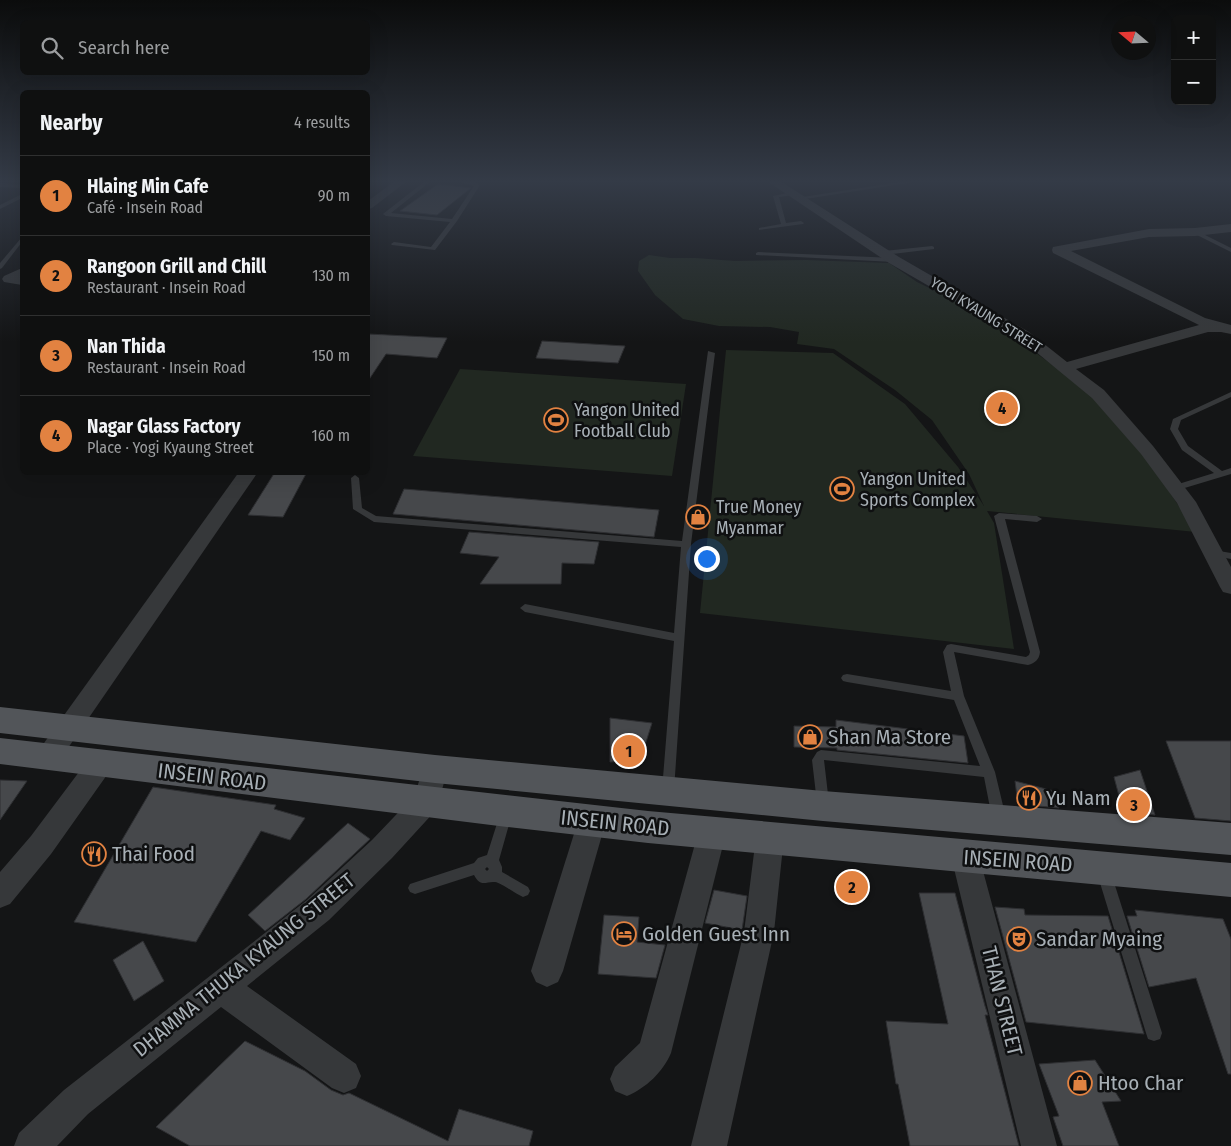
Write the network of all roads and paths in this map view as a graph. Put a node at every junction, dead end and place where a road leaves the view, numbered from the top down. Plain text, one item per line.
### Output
1 (444, 234) edge
2 (856, 234) edge
3 (1141, 234) edge
4 (1200, 234) edge
5 (20, 242) edge
6 (394, 244) dead end
7 (932, 248) dead end
8 (1231, 250) edge
9 (758, 254) dead end
10 (889, 256) junction
11 (0, 267) edge
12 (20, 273) edge
13 (20, 281) edge
14 (1230, 330) edge
15 (711, 353) dead end
16 (1065, 367) junction
17 (1231, 394) edge
18 (1231, 471) edge
19 (1220, 474) junction
20 (247, 475) edge
21 (355, 478) dead end
22 (1175, 488) junction
23 (1037, 519) dead end
24 (686, 544) junction
25 (1213, 554) junction
26 (1231, 556) edge
27 (1231, 587) edge
28 (525, 608) dead end
29 (679, 638) junction
30 (847, 678) dead end
31 (958, 696) junction
32 (0, 720) edge
33 (70, 728) junction
34 (192, 742) junction
35 (0, 751) edge
36 (48, 757) junction
37 (100, 764) junction
38 (435, 769) junction
39 (989, 772) junction
40 (175, 773) junction
41 (659, 791) junction
42 (754, 800) junction
43 (426, 802) junction
44 (823, 806) junction
45 (507, 812) junction
46 (988, 819) junction
47 (592, 821) junction
48 (648, 827) junction
49 (712, 833) junction
50 (762, 837) junction
51 (1231, 839) edge
52 (975, 857) junction
53 (493, 867) junction
54 (1102, 867) junction
55 (1231, 880) edge
56 (415, 888) dead end
57 (523, 891) dead end
58 (0, 894) edge
59 (547, 970) dead end
60 (221, 987) junction
61 (1154, 1033) dead end
62 (344, 1076) dead end
63 (627, 1079) dead end
64 (32, 1146) edge
65 (708, 1146) edge
66 (1039, 1146) edge

1 - 6 lane
2 - 10 street, YOGI KYAUNG STREET
3 - 14 street
4 - 8 lane
5 - 11 lane
7 - 10 lane
9 - 10 lane
10 - 16 street, YOGI KYAUNG STREET
12 - 13 street
14 - 16 street
15 - 24 lane
16 - 22 street, YOGI KYAUNG STREET
17 - 19 lane
18 - 19 lane
19 - 22 lane
20 - 33 street
21 - 24 lane
22 - 25 street, YOGI KYAUNG STREET
23 - 31 lane
24 - 29 lane
25 - 26 lane
25 - 27 street, YOGI KYAUNG STREET
28 - 29 lane
29 - 41 lane
30 - 31 lane
31 - 39 lane
32 - 33 main road, INSEIN ROAD
33 - 34 main road, INSEIN ROAD
33 - 36 street
34 - 38 main road, INSEIN ROAD
34 - 40 main road
35 - 36 main road, INSEIN ROAD
36 - 37 main road, INSEIN ROAD
37 - 40 main road, INSEIN ROAD
37 - 58 street
38 - 41 main road, INSEIN ROAD
38 - 43 street, DHAMMA THUKA KYAUNG STREET
39 - 44 lane
39 - 46 lane
40 - 43 main road, INSEIN ROAD
41 - 42 main road, INSEIN ROAD
41 - 48 main road
42 - 44 main road, INSEIN ROAD
42 - 50 main road
43 - 45 main road, INSEIN ROAD
43 - 60 street, DHAMMA THUKA KYAUNG STREET
44 - 46 main road, INSEIN ROAD
45 - 47 main road, INSEIN ROAD
45 - 53 lane
46 - 51 main road, INSEIN ROAD
46 - 52 main road
47 - 48 main road, INSEIN ROAD
47 - 59 street
48 - 49 main road, INSEIN ROAD
49 - 50 main road, INSEIN ROAD
49 - 63 street
50 - 52 main road, INSEIN ROAD
50 - 65 street
52 - 54 main road, INSEIN ROAD
52 - 66 street, THAN STREET
53 - 56 lane
53 - 57 lane
54 - 55 main road, INSEIN ROAD
54 - 61 lane
60 - 62 street
60 - 64 street, DHAMMA THUKA KYAUNG STREET

